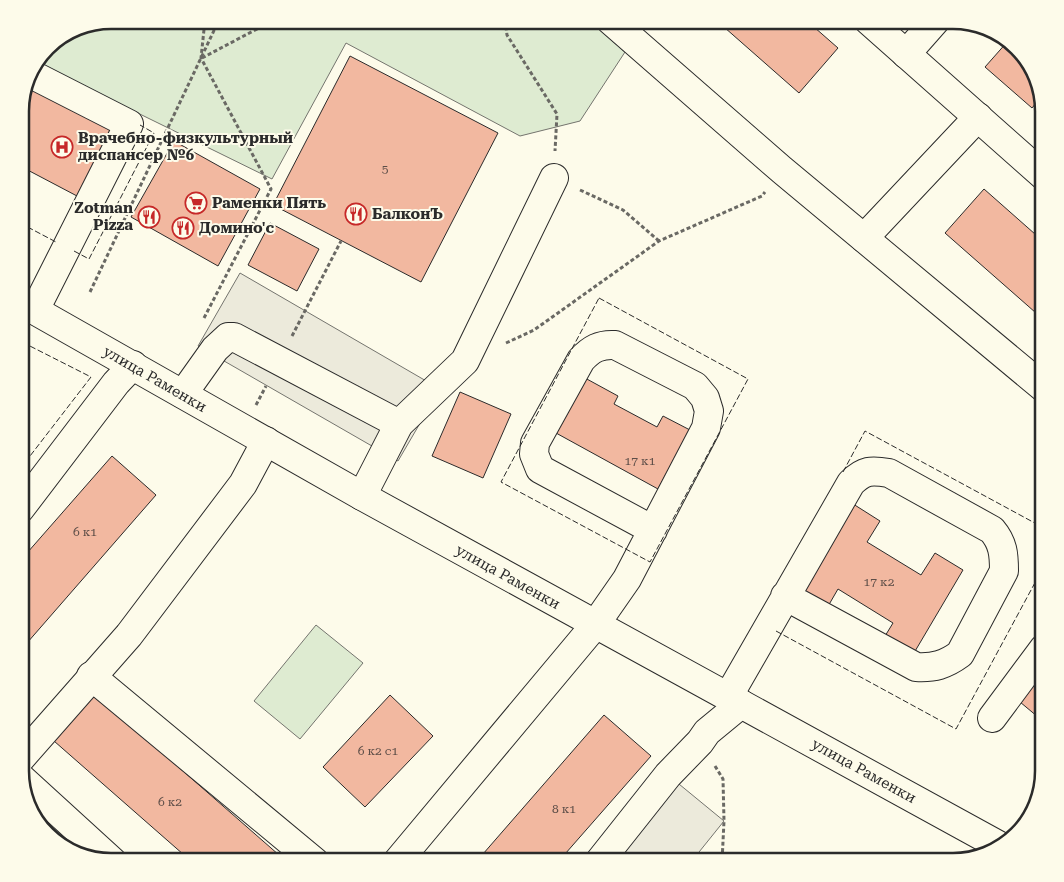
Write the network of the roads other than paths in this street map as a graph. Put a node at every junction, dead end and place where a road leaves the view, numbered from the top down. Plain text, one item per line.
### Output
1 (620, 29) edge
2 (878, 29) edge
3 (928, 29) edge
4 (906, 54) junction
5 (37, 77) edge
6 (978, 117) junction
7 (1035, 168) edge
8 (554, 178) road end
9 (864, 238) junction
10 (29, 302) edge
11 (29, 307) edge
12 (134, 365) junction
13 (1035, 380) edge
14 (183, 394) junction
15 (399, 424) junction
16 (266, 441) junction
17 (362, 496) junction
18 (29, 497) edge
19 (653, 530) junction
20 (785, 596) junction
21 (595, 625) junction
22 (1035, 660) edge
23 (91, 676) junction
24 (734, 700) junction
25 (992, 718) dead end
26 (29, 748) edge
27 (31, 787) edge
28 (993, 842) edge
29 (103, 852) edge
30 (304, 853) edge
31 (405, 853) edge
32 (606, 853) edge

1 - 9 street
2 - 4 street
3 - 4 street
4 - 6 street
5 - 10 street
6 - 7 street
6 - 9 street
8 - 15 street
9 - 13 street
11 - 12 street, улица Раменки
12 - 14 street, улица Раменки
12 - 18 street
14 - 15 street
14 - 16 street, улица Раменки
15 - 17 street
16 - 17 street, улица Раменки
16 - 23 street
17 - 21 street, улица Раменки
19 - 19 street
19 - 21 street
20 - 20 street
20 - 24 street
21 - 24 street, улица Раменки
21 - 31 street
22 - 25 street
23 - 26 street
23 - 30 street
24 - 28 street, улица Раменки
24 - 32 street
27 - 29 street

